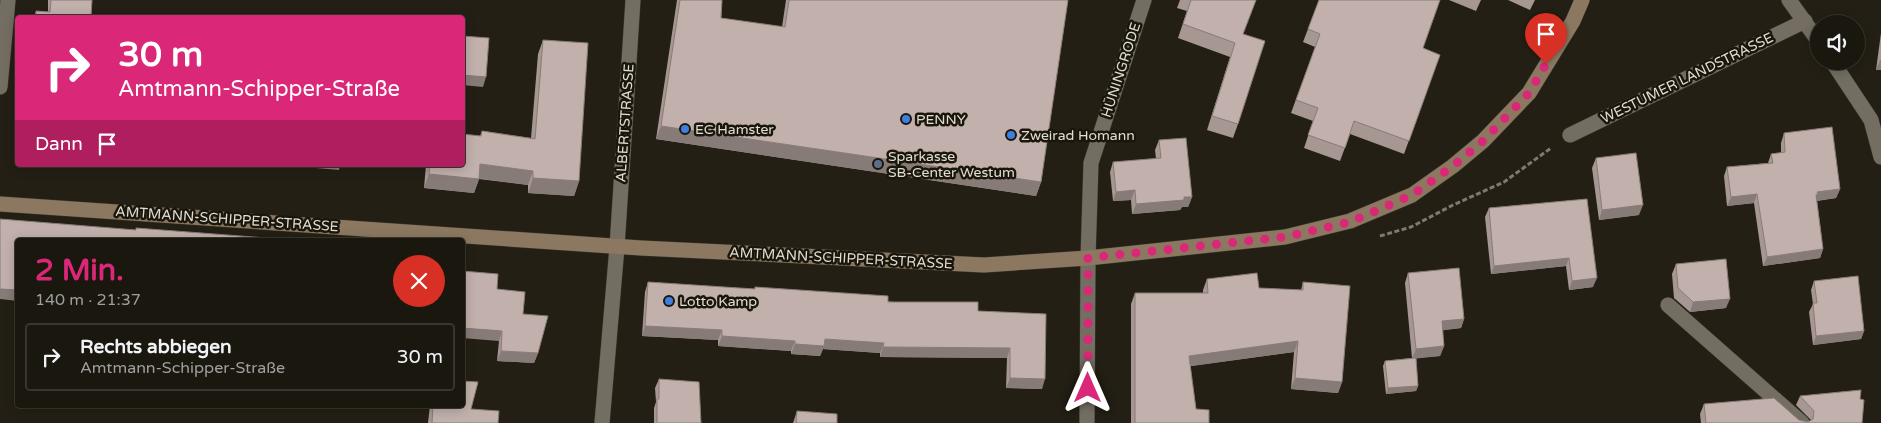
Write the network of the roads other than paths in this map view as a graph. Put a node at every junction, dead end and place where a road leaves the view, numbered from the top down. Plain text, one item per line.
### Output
1 (8, 0) edge
2 (633, 0) edge
3 (1144, 0) edge
4 (1582, 0) edge
5 (1808, 0) edge
6 (1791, 3) edge
7 (1805, 21) junction
8 (1810, 28) edge
9 (1838, 70) edge
10 (0, 86) edge
11 (1570, 135) dead end
12 (1881, 157) edge
13 (0, 204) edge
14 (617, 247) junction
15 (1088, 258) junction
16 (1668, 305) dead end
17 (602, 423) edge
18 (1088, 423) edge
19 (1802, 423) edge

1 - 10 street
2 - 14 street, ALBERTSTRASSE
3 - 15 street, HÜNINGRODE
4 - 15 street, AMTMANN-SCHIPPER-STRASSE
5 - 6 street
6 - 7 street
7 - 8 street
7 - 11 street, WESTUMER LANDSTRASSE
9 - 12 street
13 - 14 street, AMTMANN-SCHIPPER-STRASSE
14 - 15 street, AMTMANN-SCHIPPER-STRASSE
14 - 17 street, ALBERTSTRASSE
15 - 18 street, HÜNINGRODE
16 - 19 street

